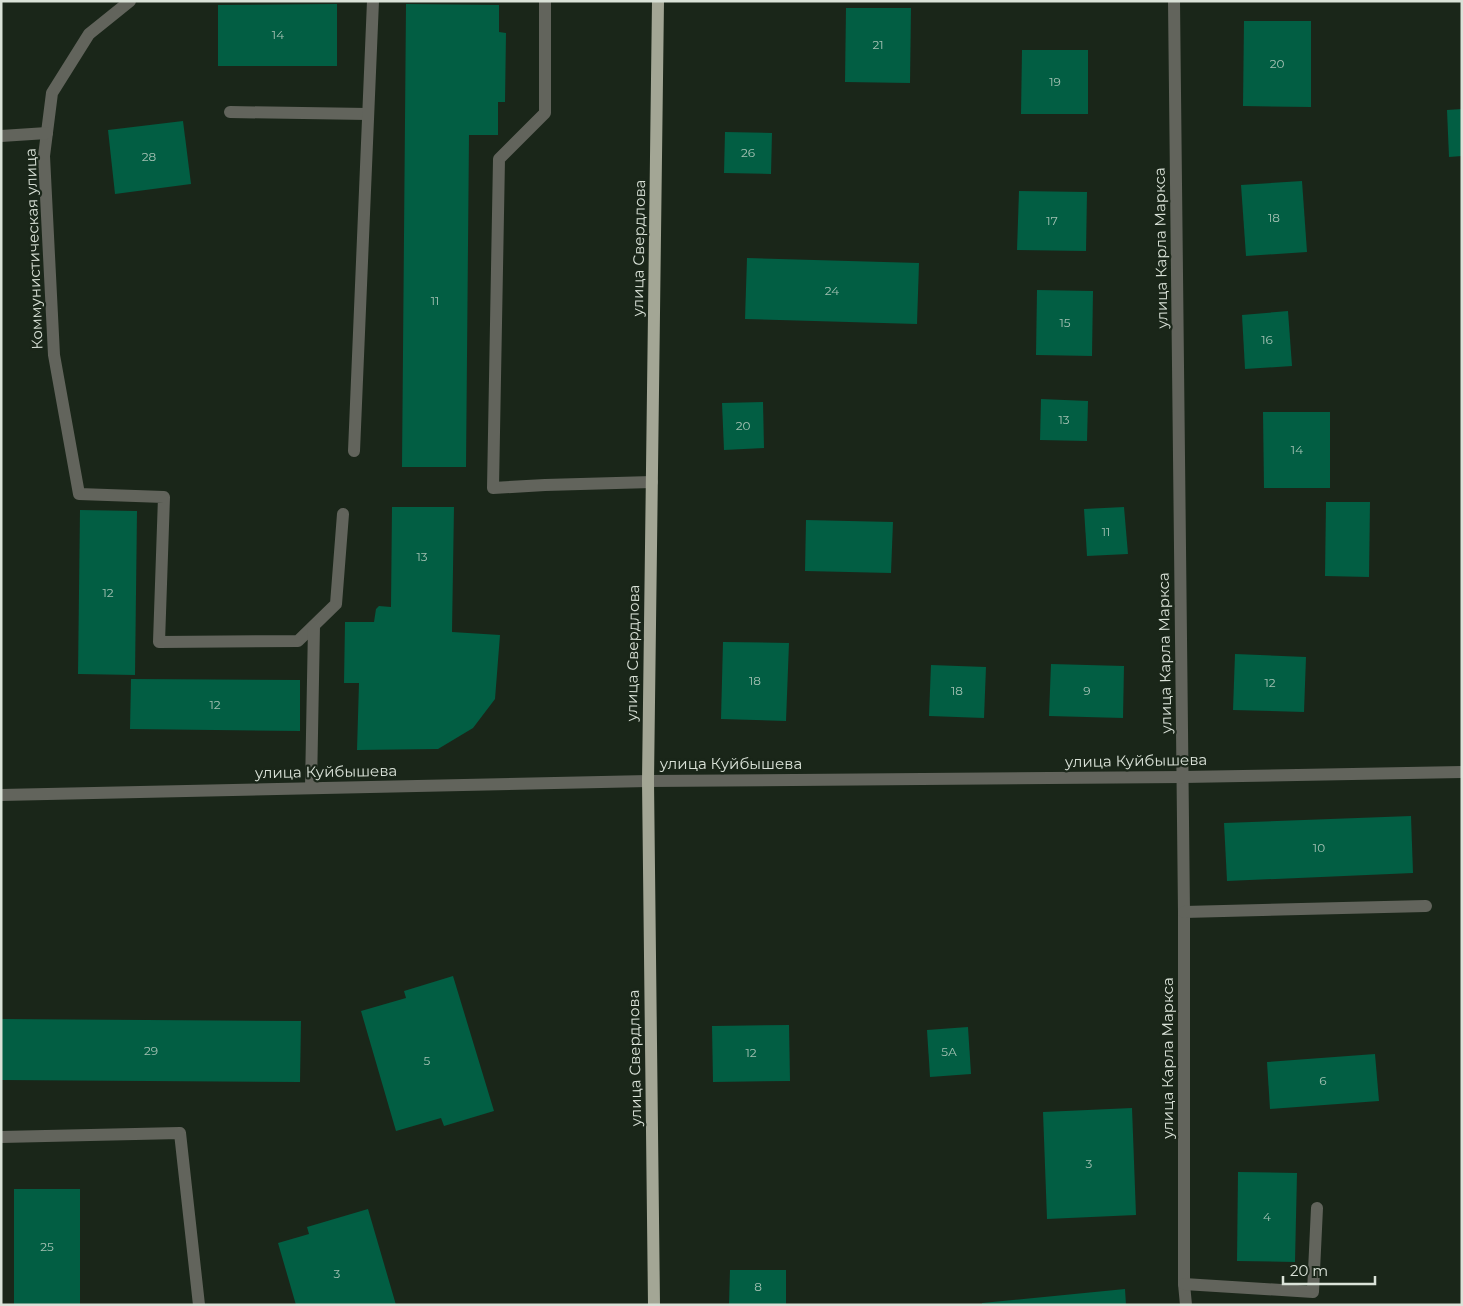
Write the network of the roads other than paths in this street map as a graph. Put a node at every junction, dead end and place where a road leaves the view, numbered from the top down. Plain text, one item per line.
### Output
1 (130, 1) edge
2 (372, 1) edge
3 (545, 1) edge
4 (658, 1) edge
5 (1174, 1) edge
6 (230, 112) dead end
7 (368, 114) junction
8 (47, 133) junction
9 (1, 136) edge
10 (354, 451) dead end
11 (652, 482) junction
12 (343, 514) dead end
13 (314, 626) junction
14 (1462, 772) edge
15 (1183, 777) junction
16 (648, 781) junction
17 (311, 788) junction
18 (1, 795) edge
19 (1426, 906) dead end
20 (1184, 912) junction
21 (1, 1137) edge
22 (1317, 1208) dead end
23 (1184, 1284) junction
24 (199, 1305) edge
25 (654, 1305) edge
26 (1186, 1305) edge

1 - 8 street, Коммунистическая улица
2 - 7 street
3 - 11 street
4 - 11 main road, улица Свердлова
5 - 15 street, улица Карла Маркса
6 - 7 street
7 - 10 street
8 - 9 street
8 - 13 street, Коммунистическая улица
11 - 16 main road, улица Свердлова
12 - 13 street
13 - 17 street
14 - 15 street, улица Куйбышева
15 - 16 street, улица Куйбышева
15 - 20 street, улица Карла Маркса
16 - 17 street, улица Куйбышева
16 - 25 main road, улица Свердлова
17 - 18 street, улица Куйбышева
19 - 20 street
20 - 23 street, улица Карла Маркса
21 - 24 street
22 - 23 street
23 - 26 street, улица Карла Маркса

